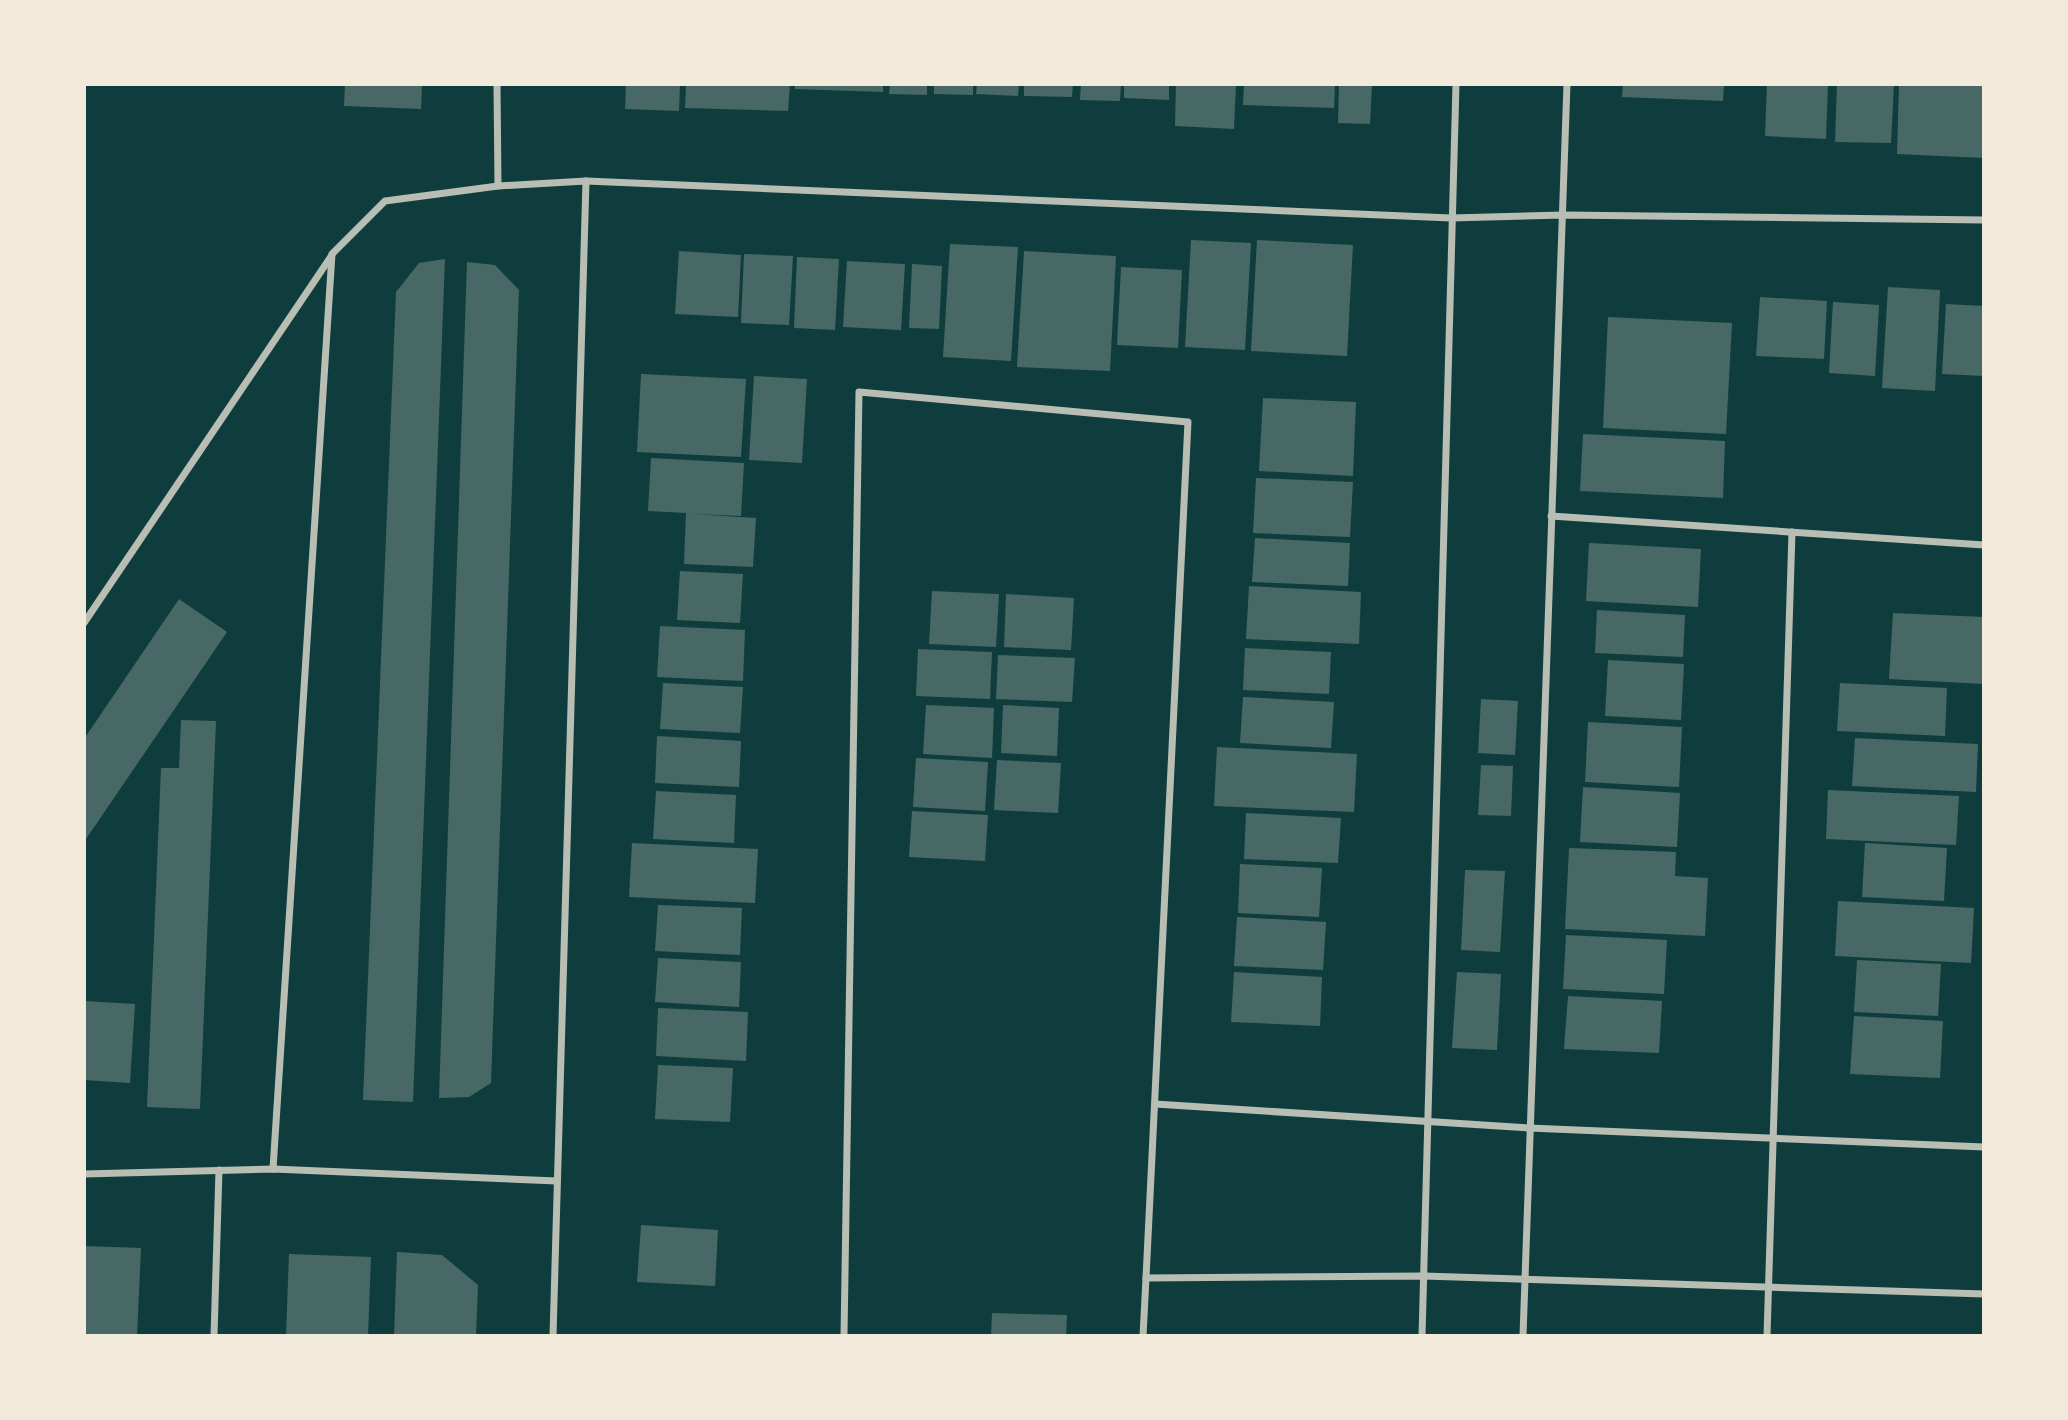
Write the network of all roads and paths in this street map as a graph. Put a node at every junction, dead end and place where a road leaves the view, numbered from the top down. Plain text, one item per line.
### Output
1 (497, 84) edge
2 (1456, 84) edge
3 (1566, 84) edge
4 (586, 181) junction
5 (498, 186) junction
6 (1563, 215) junction
7 (1451, 218) junction
8 (1984, 220) edge
9 (332, 254) junction
10 (1551, 516) junction
11 (1792, 532) junction
12 (1984, 545) edge
13 (84, 623) edge
14 (1155, 1104) junction
15 (1428, 1122) junction
16 (1529, 1128) junction
17 (1773, 1138) junction
18 (1984, 1147) edge
19 (272, 1169) junction
20 (219, 1170) junction
21 (84, 1174) edge
22 (557, 1181) junction
23 (1424, 1276) junction
24 (1146, 1278) junction
25 (1525, 1279) junction
26 (1768, 1287) junction
27 (1984, 1294) edge
28 (214, 1336) edge
29 (553, 1336) edge
30 (844, 1336) edge
31 (1143, 1336) edge
32 (1422, 1336) edge
33 (1523, 1336) edge
34 (1767, 1336) edge

1 - 5 street
2 - 7 street
3 - 6 street
4 - 5 street
4 - 7 street
4 - 22 street
5 - 9 street
6 - 7 street
6 - 8 street
6 - 10 street
7 - 15 street
9 - 13 street
9 - 19 street
10 - 11 street
10 - 16 street
11 - 12 street
11 - 17 street
14 - 15 street
14 - 24 street
14 - 30 street
15 - 16 street
15 - 23 street
16 - 17 street
16 - 25 street
17 - 18 street
17 - 26 street
19 - 20 street
19 - 22 street
20 - 21 street
20 - 28 street
22 - 29 street
23 - 24 street
23 - 25 street
23 - 32 street
24 - 31 street
25 - 26 street
25 - 33 street
26 - 27 street
26 - 34 street

